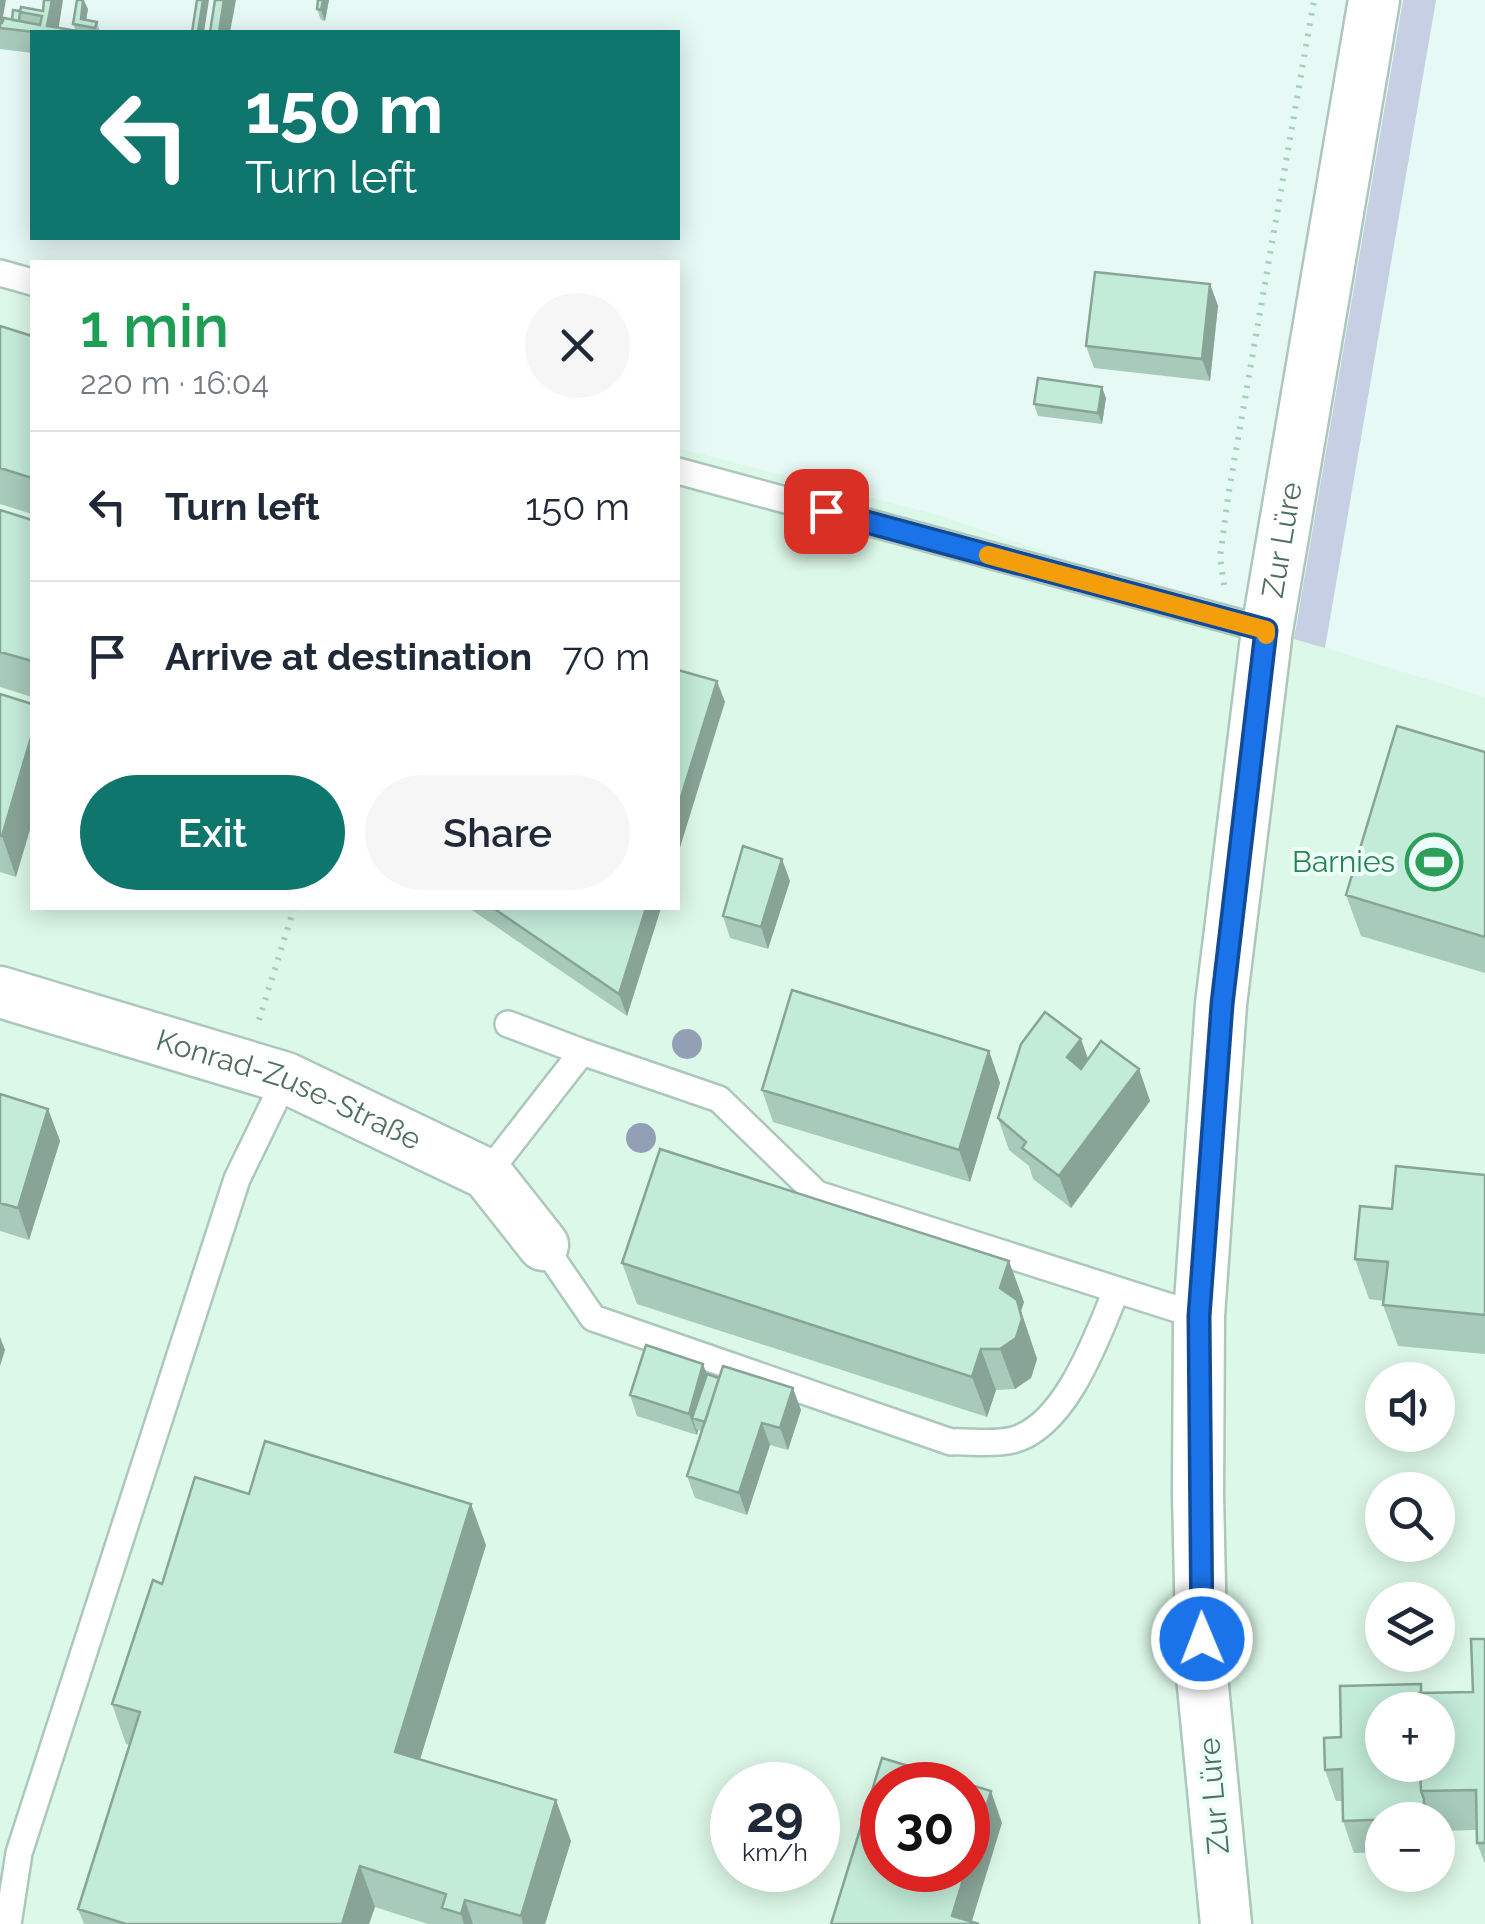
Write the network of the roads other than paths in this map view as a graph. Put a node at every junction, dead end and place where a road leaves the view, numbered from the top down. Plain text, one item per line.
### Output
1 (1374, 0) edge
2 (0, 272) edge
3 (30, 281) edge
4 (680, 472) edge
5 (1251, 626) junction
6 (0, 992) edge
7 (508, 1024) dead end
8 (582, 1052) junction
9 (266, 1071) junction
10 (487, 1174) junction
11 (543, 1245) joint
12 (1116, 1292) junction
13 (1199, 1316) junction
14 (8, 1924) edge
15 (1226, 1924) edge

1 - 5 street, Zur Lüre
2 - 3 lane
4 - 5 lane
5 - 13 street, Zur Lüre
6 - 9 street, Konrad-Zuse-Straße
7 - 8 lane
8 - 10 lane
8 - 12 lane
9 - 10 street, Konrad-Zuse-Straße
9 - 14 lane
10 - 11 street, Konrad-Zuse-Straße
11 - 12 lane
12 - 13 lane
13 - 15 street, Zur Lüre

